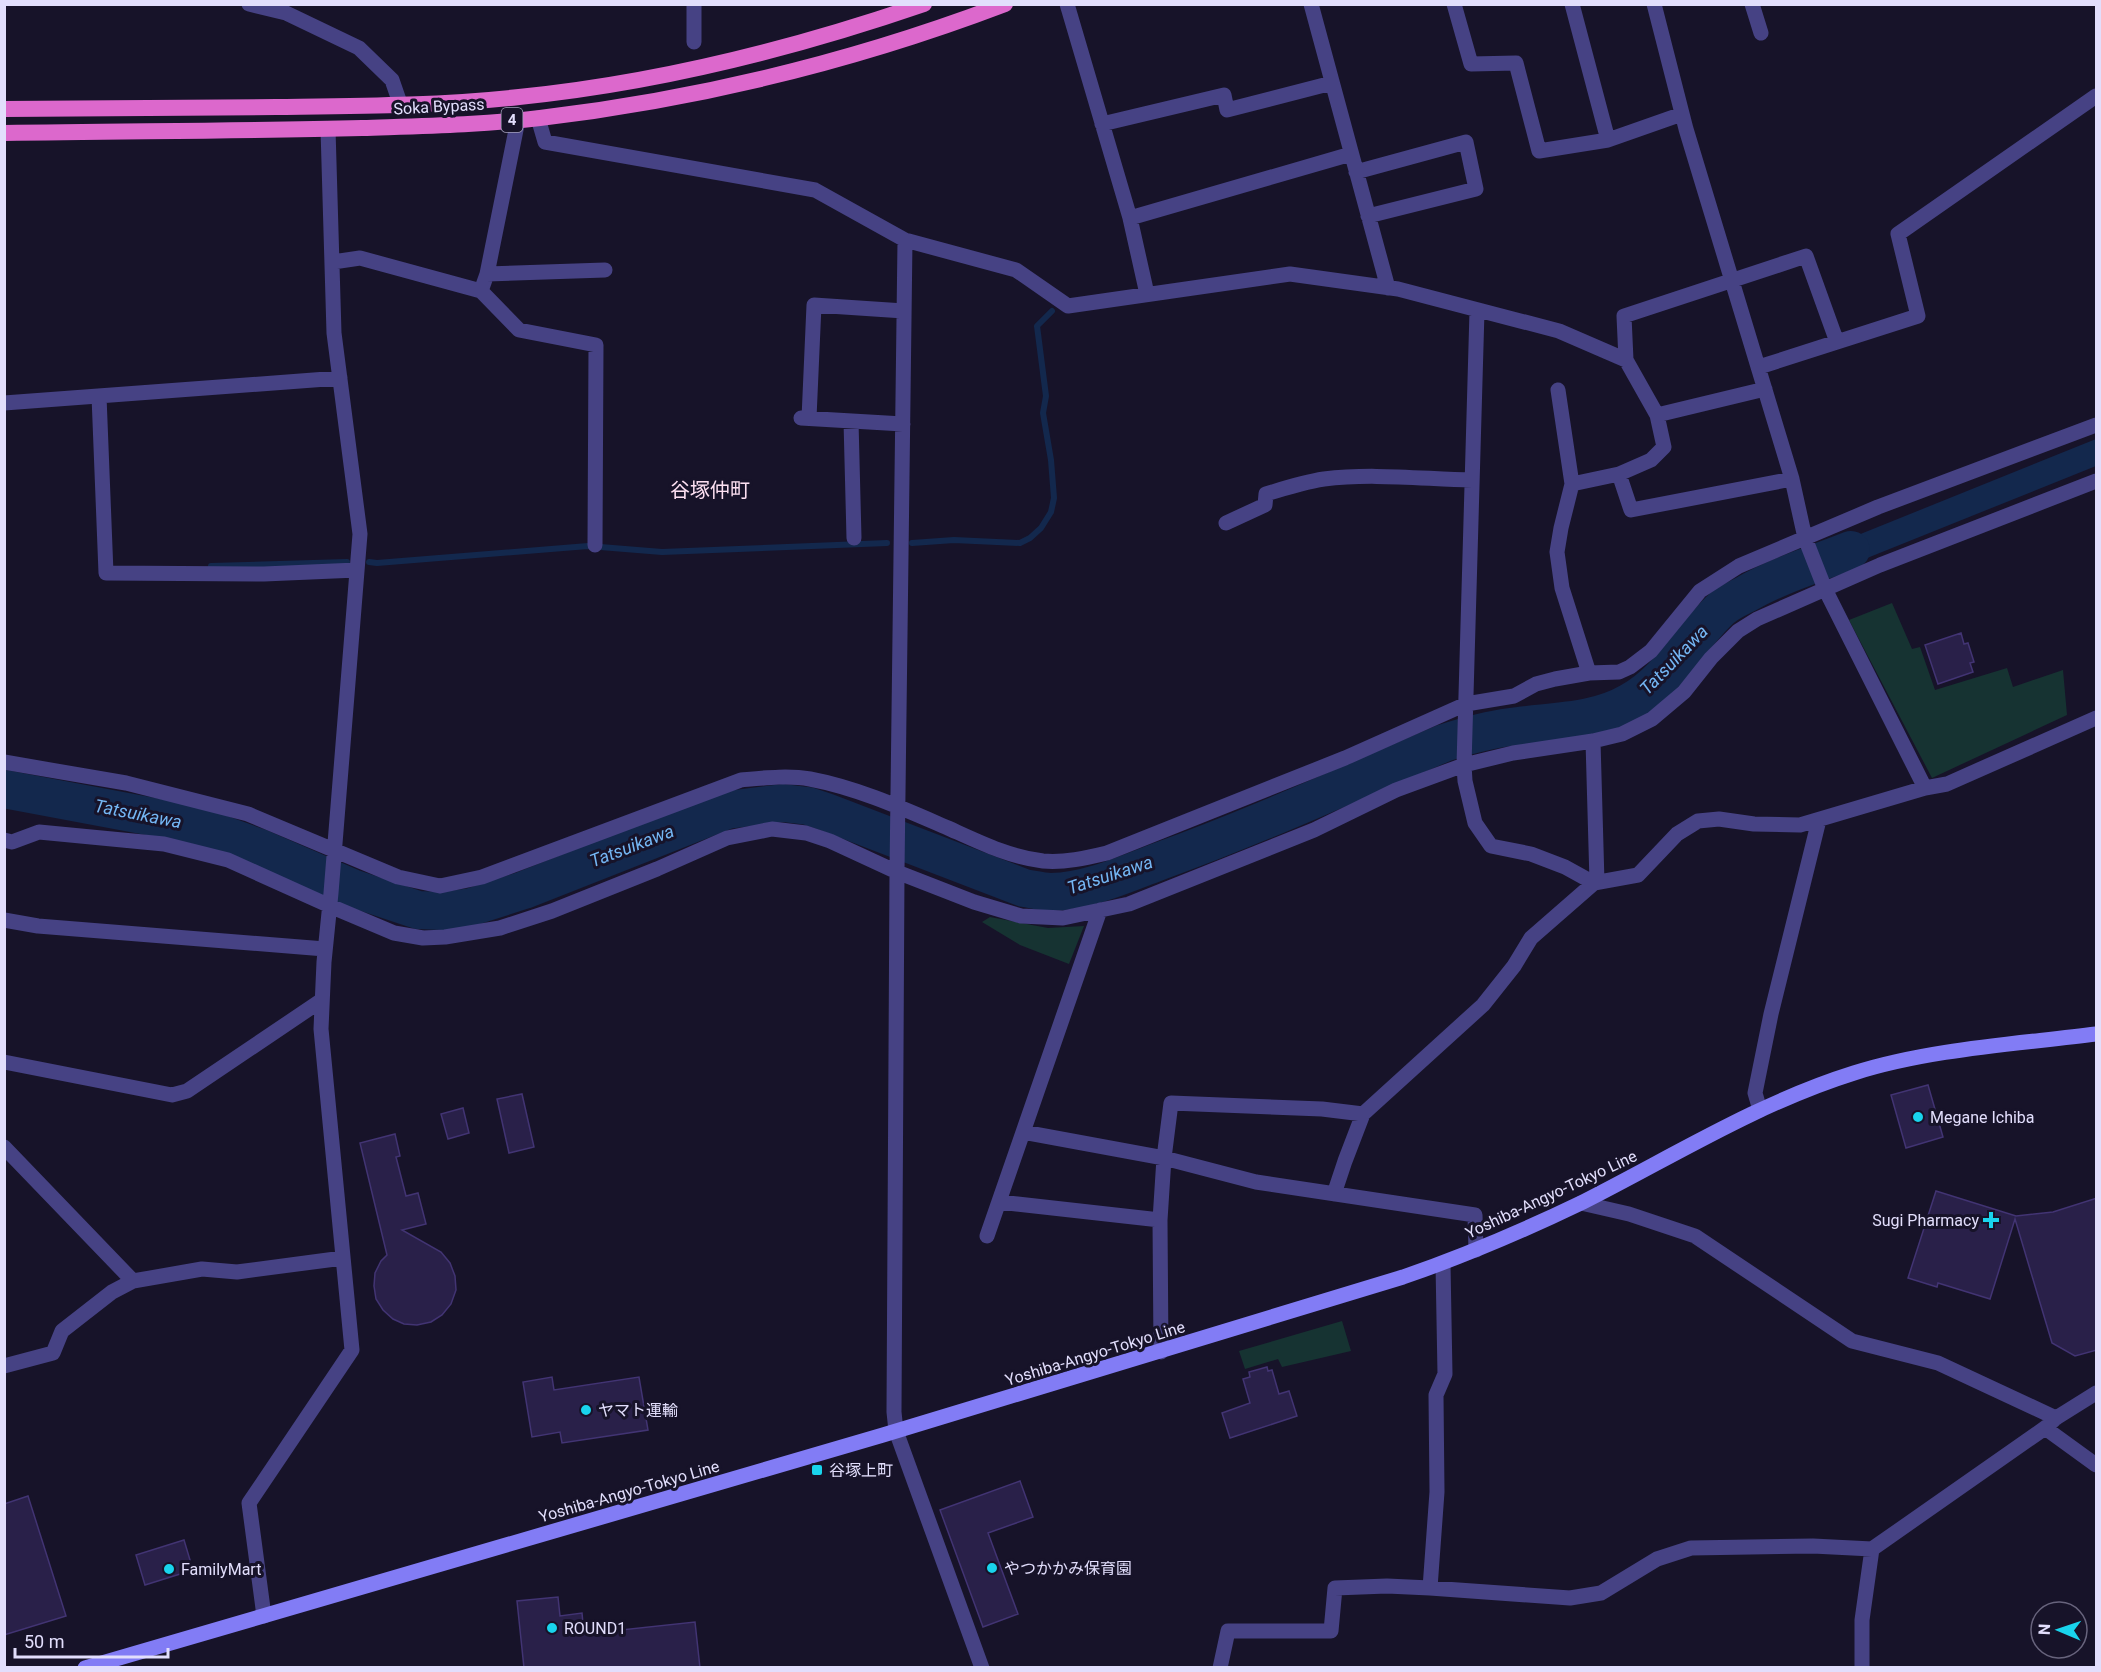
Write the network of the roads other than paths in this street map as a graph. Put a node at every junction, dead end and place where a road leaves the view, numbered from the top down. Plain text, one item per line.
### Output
1 (249, 4) edge
2 (694, 4) edge
3 (924, 4) edge
4 (1005, 4) edge
5 (1067, 4) edge
6 (1311, 4) edge
7 (1454, 4) edge
8 (1572, 4) edge
9 (1654, 4) edge
10 (1752, 4) edge
11 (1761, 33) dead end
12 (694, 42) dead end
13 (1332, 83) junction
14 (2097, 96) edge
15 (401, 106) junction
16 (4, 109) edge
17 (1683, 114) junction
18 (538, 118) junction
19 (518, 120) junction
20 (1102, 124) junction
21 (328, 129) junction
22 (4, 133) edge
23 (1608, 140) junction
24 (1352, 154) junction
25 (1356, 172) junction
26 (1368, 216) junction
27 (1130, 218) junction
28 (905, 240) junction
29 (333, 262) junction
30 (605, 270) dead end
31 (487, 274) junction
32 (1733, 280) junction
33 (1388, 288) junction
34 (481, 291) junction
35 (1147, 294) junction
36 (904, 311) junction
37 (1477, 311) junction
38 (1837, 342) junction
39 (1626, 360) junction
40 (1759, 367) junction
41 (340, 378) junction
42 (1765, 388) junction
43 (1558, 390) dead end
44 (99, 396) junction
45 (4, 403) edge
46 (1657, 415) junction
47 (851, 421) junction
48 (903, 424) junction
49 (2097, 425) edge
50 (1619, 474) junction
51 (1792, 479) junction
52 (1472, 480) junction
53 (2097, 481) edge
54 (1572, 484) junction
55 (1226, 523) dead end
56 (854, 538) dead end
57 (1806, 542) junction
58 (595, 545) dead end
59 (357, 570) junction
60 (1824, 586) junction
61 (1589, 673) junction
62 (1465, 711) junction
63 (2097, 718) edge
64 (1593, 741) junction
65 (1465, 760) junction
66 (4, 762) edge
67 (1926, 788) junction
68 (899, 813) junction
69 (1819, 820) junction
70 (4, 840) edge
71 (334, 857) junction
72 (897, 866) junction
73 (1595, 883) junction
74 (330, 903) junction
75 (1100, 910) junction
76 (4, 920) edge
77 (325, 949) junction
78 (322, 1000) junction
79 (2097, 1034) edge
80 (4, 1062) edge
81 (1760, 1110) junction
82 (1363, 1114) junction
83 (1023, 1132) junction
84 (4, 1148) edge
85 (1164, 1158) junction
86 (1334, 1194) junction
87 (999, 1202) junction
88 (1581, 1203) junction
89 (1160, 1220) junction
90 (987, 1236) dead end
91 (1476, 1250) junction
92 (343, 1258) junction
93 (1443, 1263) junction
94 (133, 1281) junction
95 (1161, 1352) junction
96 (4, 1366) edge
97 (2097, 1393) edge
98 (2050, 1423) junction
99 (896, 1431) junction
100 (2097, 1465) edge
101 (1872, 1549) junction
102 (1430, 1588) junction
103 (264, 1616) junction
104 (85, 1668) edge
105 (982, 1668) edge
106 (1220, 1668) edge
107 (1862, 1668) edge

1 - 15 street
2 - 12 street
3 - 15 highway, Soka Bypass / 4
4 - 18 highway, Soka Bypass / 4
5 - 20 street
6 - 13 street
7 - 23 street
8 - 23 street
9 - 17 street
10 - 11 street
13 - 20 street
13 - 24 street
14 - 38 street
15 - 16 highway, Soka Bypass / 4
17 - 23 street
17 - 32 street
18 - 19 highway, Soka Bypass / 4
18 - 28 street
19 - 21 highway, Soka Bypass / 4
19 - 31 street
20 - 27 street
21 - 22 highway, Soka Bypass / 4
21 - 29 street
24 - 25 street
24 - 27 street
25 - 26 street
25 - 26 street
26 - 33 street
27 - 35 street
28 - 35 street
28 - 36 street
29 - 34 street
29 - 41 street
30 - 31 street
31 - 34 street
32 - 38 street
32 - 39 street
32 - 40 street
33 - 35 street
33 - 37 street
34 - 58 street
36 - 47 street
36 - 48 street
37 - 39 street
37 - 52 street
38 - 40 street
39 - 46 street
40 - 42 street
41 - 44 street
41 - 59 street
42 - 46 street
42 - 51 street
43 - 54 street
44 - 45 street
44 - 59 street
46 - 50 street
47 - 48 street
47 - 56 street
48 - 68 street
49 - 57 street
50 - 51 street
50 - 54 street
51 - 57 street
52 - 55 street
52 - 62 street
53 - 60 street
54 - 61 street
57 - 60 street
57 - 61 street
59 - 71 street
60 - 64 street
60 - 67 street
61 - 62 street
62 - 65 street
62 - 68 street
63 - 67 street
64 - 65 street
64 - 73 street
65 - 73 street
65 - 75 street
66 - 71 street
67 - 69 street
68 - 71 street
68 - 72 street
69 - 73 street
69 - 81 street
70 - 74 street
71 - 74 street
72 - 74 street
72 - 75 street
72 - 99 street
73 - 82 street
74 - 77 street
75 - 83 street
76 - 77 street
77 - 78 street
78 - 80 street
78 - 92 street
79 - 81 main road, Yoshiba-Angyo-Tokyo Line
81 - 88 main road, Yoshiba-Angyo-Tokyo Line
82 - 85 street
82 - 86 street
83 - 85 street
83 - 87 street
84 - 94 street
85 - 86 street
85 - 89 street
86 - 91 street
87 - 89 street
87 - 90 street
88 - 91 main road, Yoshiba-Angyo-Tokyo Line
88 - 98 street
89 - 95 street
91 - 93 main road, Yoshiba-Angyo-Tokyo Line
92 - 94 street
92 - 103 street
93 - 95 main road, Yoshiba-Angyo-Tokyo Line
93 - 102 street
94 - 96 street
95 - 99 main road, Yoshiba-Angyo-Tokyo Line
97 - 98 street
98 - 100 street
98 - 101 street
99 - 103 main road, Yoshiba-Angyo-Tokyo Line
99 - 105 street
101 - 102 street
101 - 107 street
102 - 106 street
103 - 104 main road, Yoshiba-Angyo-Tokyo Line

